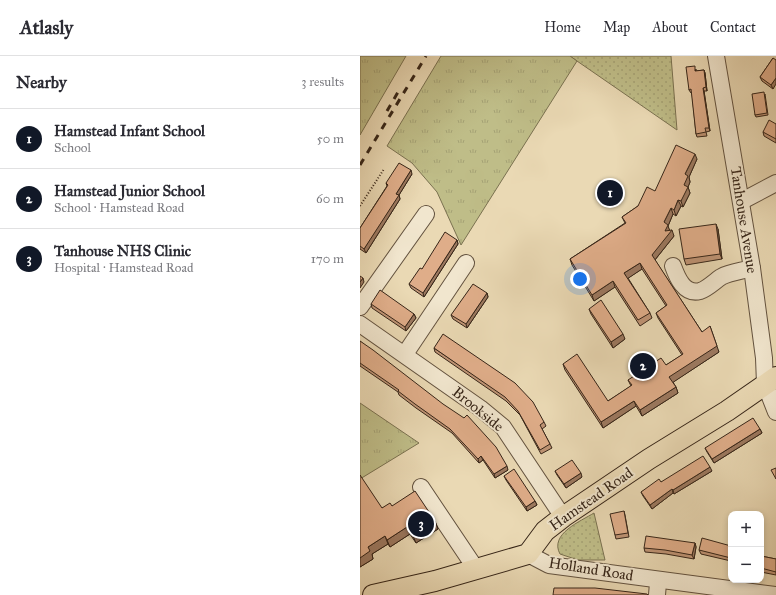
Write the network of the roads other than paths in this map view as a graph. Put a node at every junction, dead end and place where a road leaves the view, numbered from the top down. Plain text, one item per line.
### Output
1 (718, 57) edge
2 (776, 183) edge
3 (742, 201) junction
4 (426, 214) dead end
5 (673, 266) dead end
6 (752, 268) junction
7 (465, 273) dead end
8 (362, 304) edge
9 (360, 324) edge
10 (405, 354) junction
11 (770, 354) edge
12 (771, 381) edge
13 (776, 412) edge
14 (421, 487) dead end
15 (563, 517) junction
16 (528, 554) junction
17 (476, 569) junction
18 (393, 593) edge
19 (759, 594) edge
20 (373, 595) edge
21 (775, 595) edge

1 - 3 street, Tanhouse Avenue
2 - 3 street
3 - 6 street, Tanhouse Avenue
4 - 8 street
5 - 6 street
6 - 11 street, Tanhouse Avenue
7 - 10 street
9 - 10 street, Brookside
10 - 15 street, Brookside
11 - 12 street, Tanhouse Avenue
12 - 13 street, Tanhouse Avenue
12 - 15 main road, Hamstead Road
14 - 17 street
15 - 16 main road, Hamstead Road
16 - 17 main road
16 - 19 street, Holland Road
17 - 18 main road
18 - 20 main road
19 - 21 street, Holland Road

